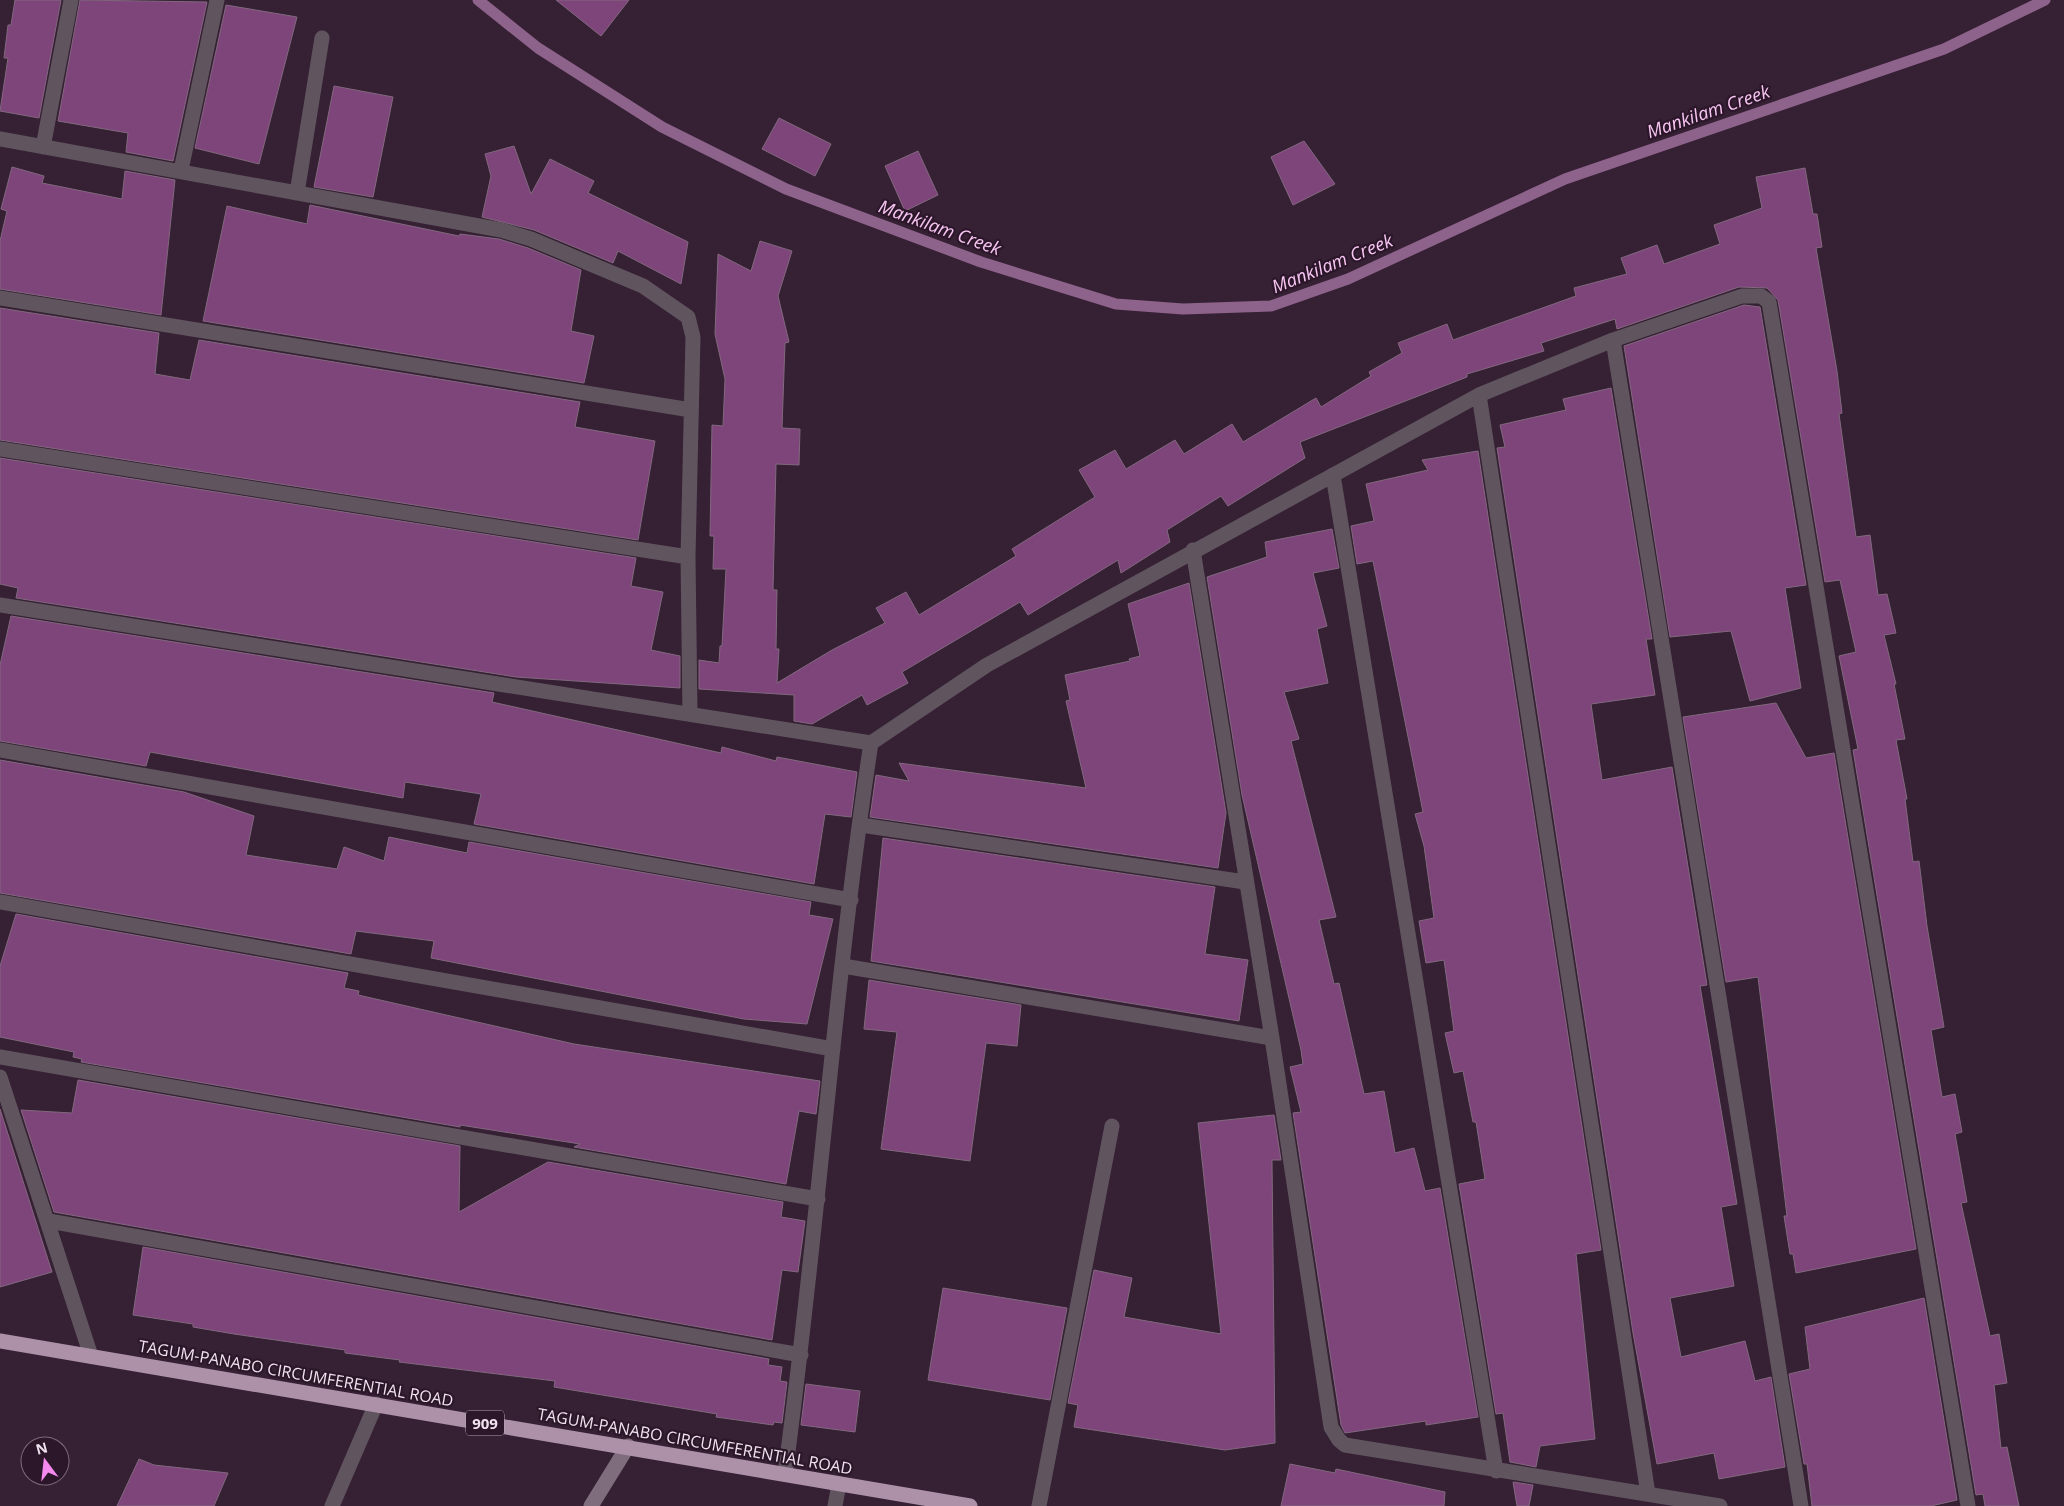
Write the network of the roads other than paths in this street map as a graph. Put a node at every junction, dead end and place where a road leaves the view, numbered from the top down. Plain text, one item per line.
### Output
1 (71, 0) edge
2 (217, 0) edge
3 (322, 38) dead end
4 (0, 139) edge
5 (43, 147) junction
6 (181, 170) junction
7 (297, 193) junction
8 (0, 298) edge
9 (1613, 340) junction
10 (1479, 395) junction
11 (690, 410) junction
12 (0, 449) edge
13 (1333, 476) junction
14 (1193, 550) junction
15 (688, 556) junction
16 (0, 605) edge
17 (690, 714) junction
18 (871, 742) junction
19 (0, 750) edge
20 (861, 825) junction
21 (1245, 882) junction
22 (851, 900) junction
23 (0, 902) edge
24 (843, 966) junction
25 (1272, 1038) junction
26 (833, 1049) junction
27 (0, 1057) edge
28 (0, 1078) edge
29 (1112, 1126) dead end
30 (818, 1199) junction
31 (49, 1221) junction
32 (0, 1341) edge
33 (801, 1355) junction
34 (91, 1356) junction
35 (376, 1404) junction
36 (628, 1446) junction
37 (1496, 1470) junction
38 (784, 1474) junction
39 (839, 1484) junction
40 (1648, 1494) junction
41 (332, 1506) edge
42 (591, 1506) edge
43 (835, 1506) edge
44 (970, 1506) edge
45 (1039, 1506) edge
46 (1720, 1506) edge
47 (1801, 1506) edge
48 (1968, 1506) edge

1 - 5 street
2 - 6 street
3 - 7 street
4 - 5 street
5 - 6 street
6 - 7 street
7 - 11 street
8 - 11 street
9 - 10 street
9 - 47 street
9 - 48 street
10 - 13 street
10 - 40 street
11 - 15 street
12 - 15 street
13 - 14 street
13 - 37 street
14 - 18 street
14 - 21 street
15 - 17 street
16 - 17 street
17 - 18 street
18 - 20 street
19 - 22 street
20 - 21 street
20 - 22 street
21 - 25 street
22 - 24 street
23 - 26 street
24 - 25 street
24 - 26 street
25 - 37 street
26 - 30 street
27 - 30 street
28 - 31 street
29 - 45 street
30 - 33 street
31 - 33 street
31 - 34 street
32 - 34 highway, TAGUM-PANABO CIRCUMFERENTIAL ROAD / 909
33 - 38 street
34 - 35 highway, TAGUM-PANABO CIRCUMFERENTIAL ROAD / 909
35 - 36 highway, TAGUM-PANABO CIRCUMFERENTIAL ROAD / 909
35 - 41 street
36 - 38 highway, TAGUM-PANABO CIRCUMFERENTIAL ROAD / 909
36 - 42 street
37 - 40 street
38 - 39 highway, TAGUM-PANABO CIRCUMFERENTIAL ROAD / 909
39 - 43 street
39 - 44 highway, TAGUM-PANABO CIRCUMFERENTIAL ROAD / 909
40 - 46 street

